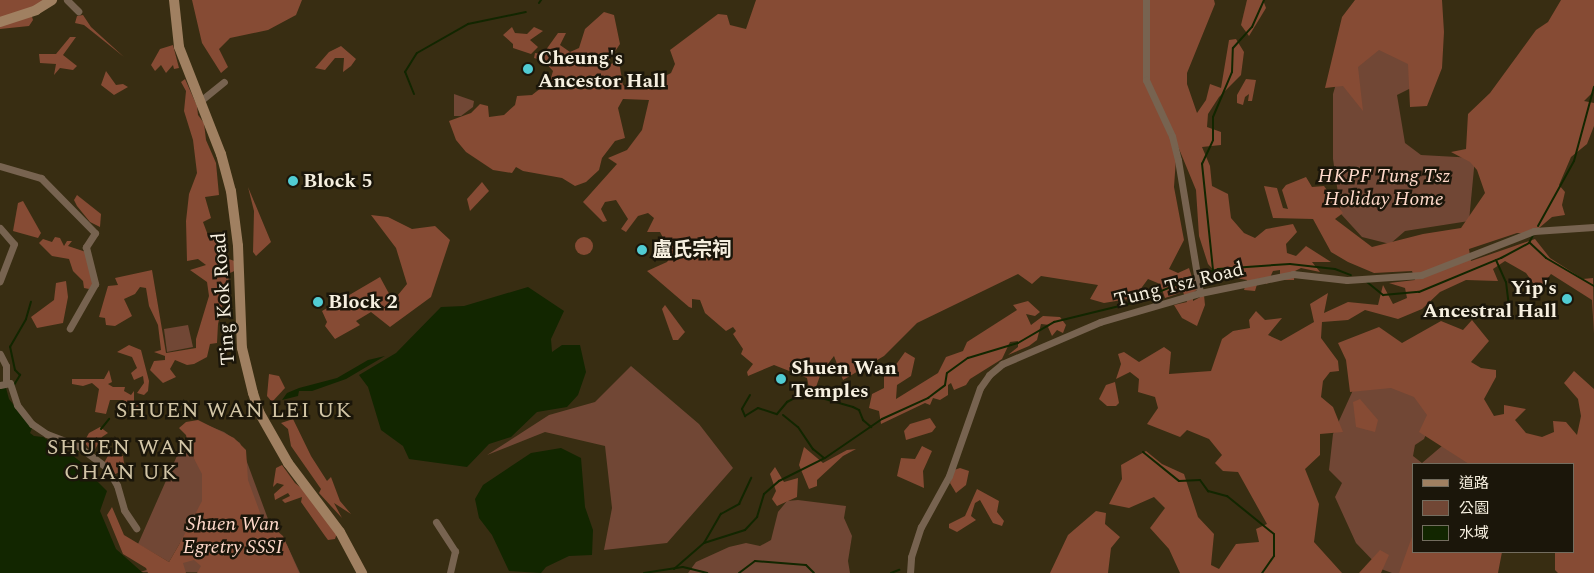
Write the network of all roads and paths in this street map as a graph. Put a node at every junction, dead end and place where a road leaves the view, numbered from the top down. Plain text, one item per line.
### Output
1 (52, 0) edge
2 (66, 0) edge
3 (174, 0) edge
4 (1146, 0) edge
5 (78, 11) dead end
6 (0, 22) edge
7 (224, 82) dead end
8 (199, 102) junction
9 (0, 166) edge
10 (1594, 227) edge
11 (0, 228) edge
12 (0, 281) edge
13 (1200, 292) junction
14 (70, 328) dead end
15 (0, 354) edge
16 (7, 386) edge
17 (436, 522) dead end
18 (136, 528) dead end
19 (362, 573) edge
20 (450, 573) edge
21 (910, 573) edge

1 - 6 main road
2 - 5 street
3 - 8 main road, Ting Kok Road
4 - 13 street
7 - 8 street
8 - 19 main road, Ting Kok Road
9 - 14 street
10 - 13 street, Tung Tsz Road
11 - 12 street
13 - 21 street, Tung Tsz Road
15 - 16 street
16 - 18 street
17 - 20 street

